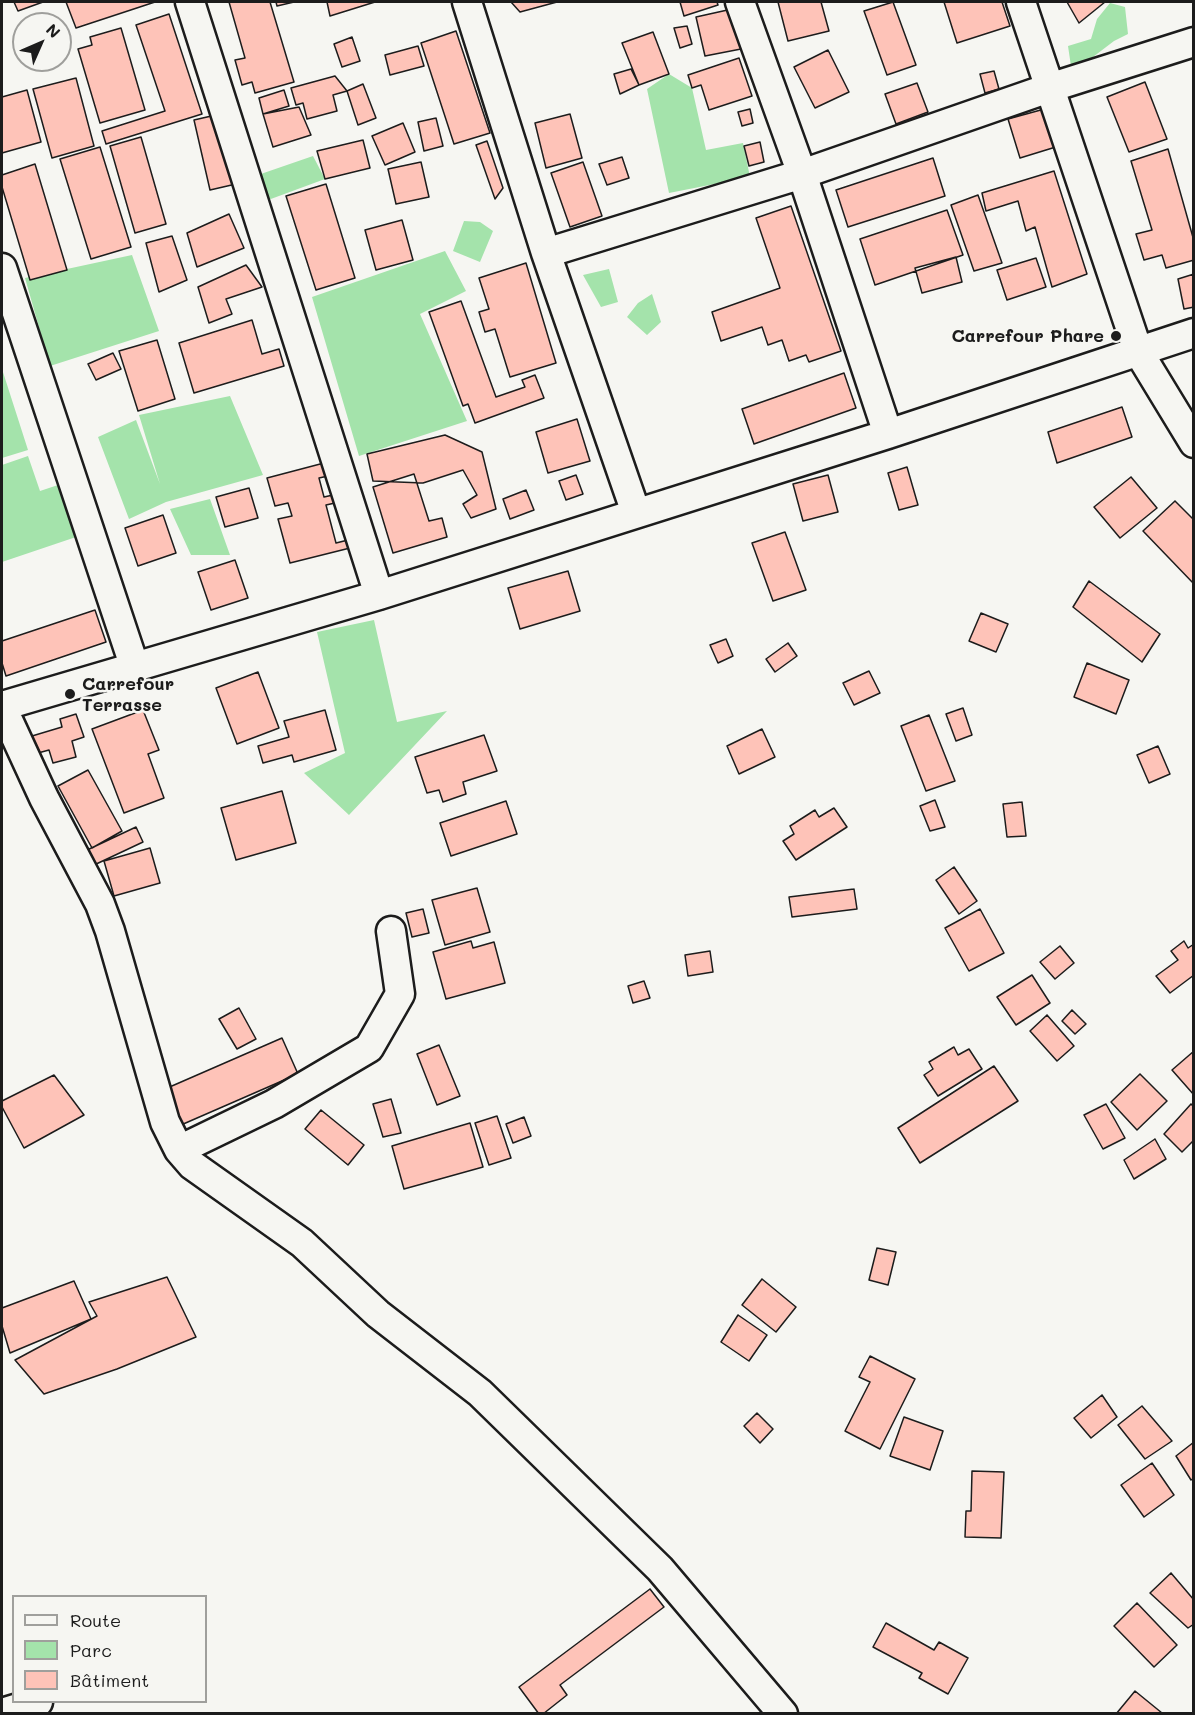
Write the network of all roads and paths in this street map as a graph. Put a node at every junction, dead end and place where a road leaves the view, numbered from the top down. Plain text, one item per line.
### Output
1 (190, 2) edge
2 (467, 2) edge
3 (741, 2) edge
4 (1021, 2) edge
5 (1194, 42) edge
6 (1049, 88) junction
7 (802, 174) junction
8 (546, 253) junction
9 (2, 268) edge
10 (1194, 333) edge
11 (1138, 351) junction
12 (888, 434) junction
13 (1194, 443) edge
14 (636, 513) junction
15 (378, 595) junction
16 (135, 668) junction
17 (2, 706) edge
18 (391, 931) dead end
19 (179, 1150) junction
20 (32, 1703) edge
21 (2, 1713) edge
22 (783, 1713) edge

1 - 15 street
2 - 8 street
3 - 7 street
4 - 6 street
5 - 6 street
6 - 7 street
6 - 11 street
7 - 8 street
7 - 12 street
8 - 14 street
9 - 16 street
10 - 11 street
11 - 12 street
11 - 13 street
12 - 14 street
14 - 15 street
15 - 16 street
16 - 17 street
17 - 19 street
18 - 19 street
19 - 22 street
20 - 21 street

